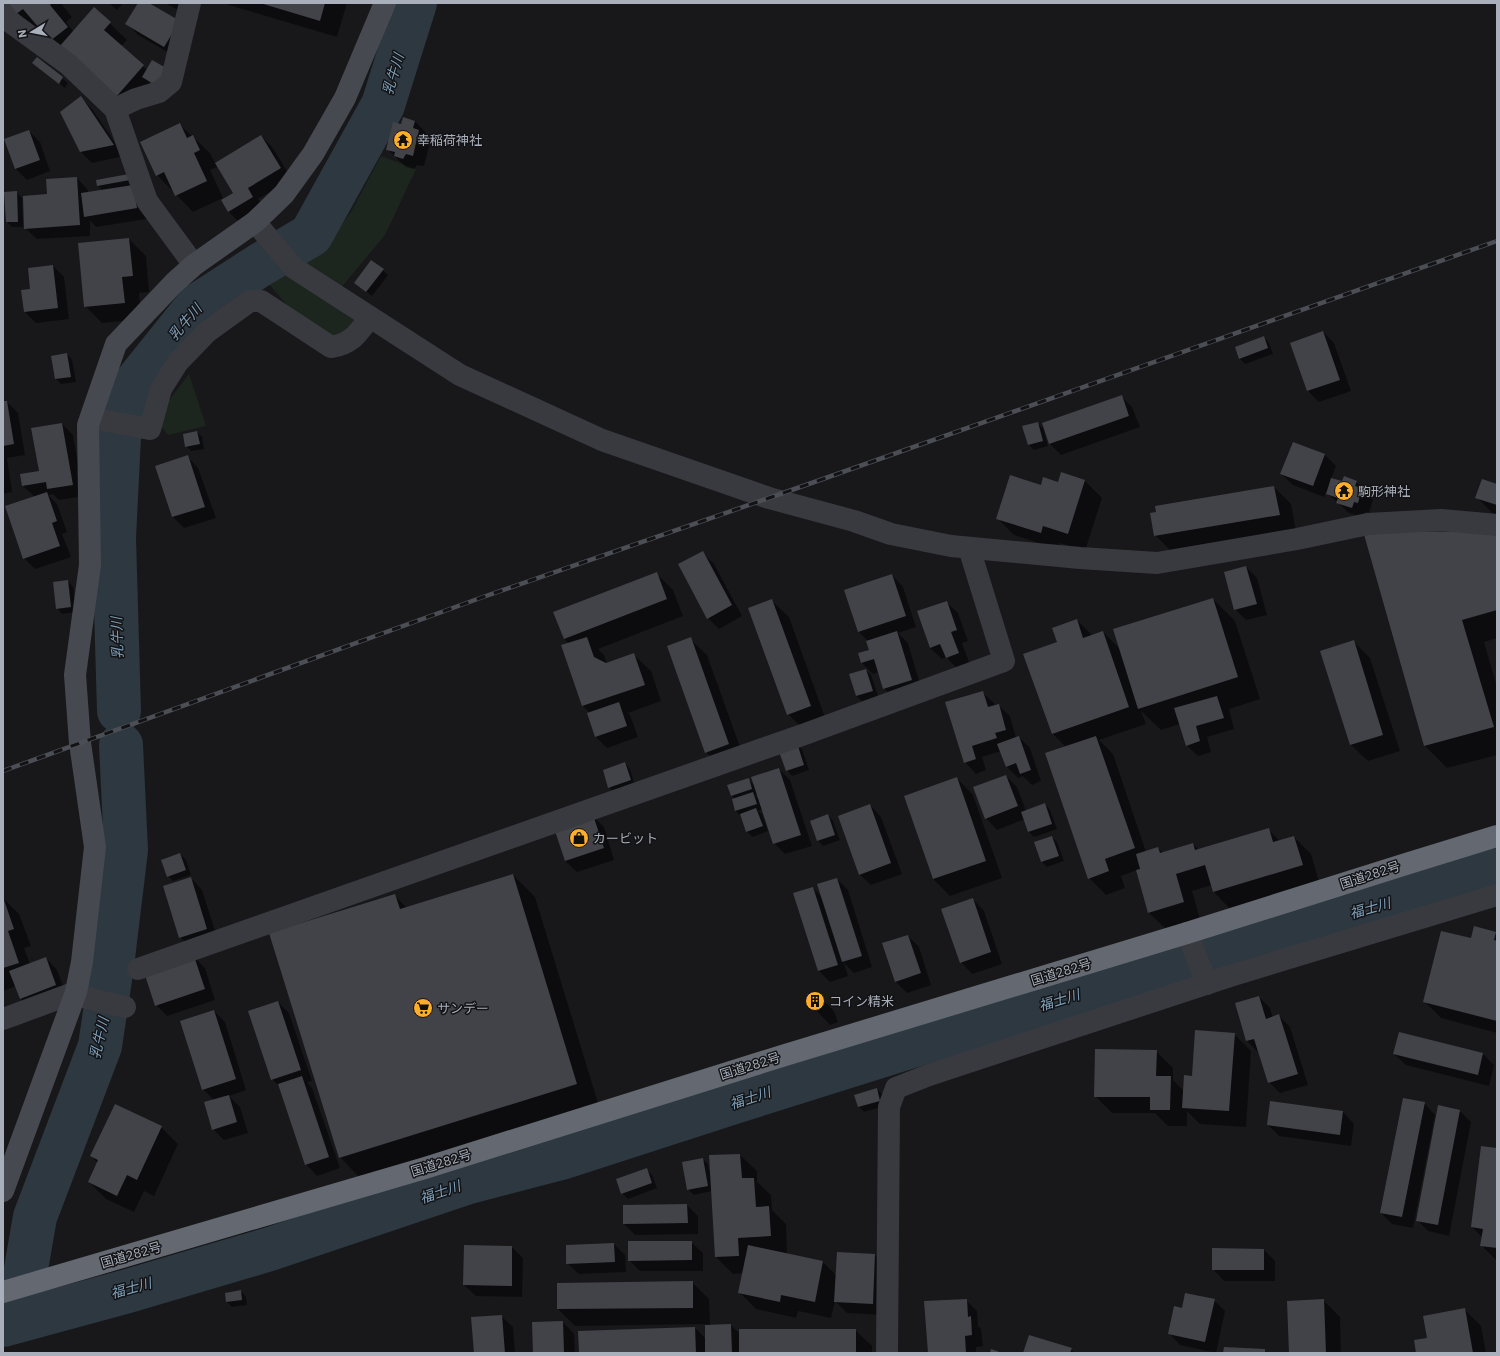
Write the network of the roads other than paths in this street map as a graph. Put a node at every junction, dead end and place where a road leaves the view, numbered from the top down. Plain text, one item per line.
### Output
1 (190, 3) edge
2 (385, 3) edge
3 (3, 12) edge
4 (115, 109) junction
5 (254, 222) junction
6 (194, 266) junction
7 (370, 317) junction
8 (92, 418) junction
9 (1497, 525) edge
10 (969, 548) junction
11 (1497, 836) edge
12 (1497, 895) edge
13 (1188, 934) junction
14 (138, 969) dead end
15 (1206, 983) junction
16 (81, 995) junction
17 (125, 1007) dead end
18 (3, 1019) edge
19 (3, 1191) edge
20 (3, 1292) edge
21 (887, 1353) edge

1 - 4 street
2 - 5 street
3 - 4 street
4 - 6 street
5 - 6 street
5 - 7 street
6 - 8 street
7 - 8 street
7 - 10 street
8 - 16 street
9 - 10 street
10 - 14 street
11 - 13 highway, 国道282号
12 - 15 street
13 - 15 street
13 - 20 highway, 国道282号
15 - 21 street
16 - 17 street
16 - 18 street
16 - 19 street

